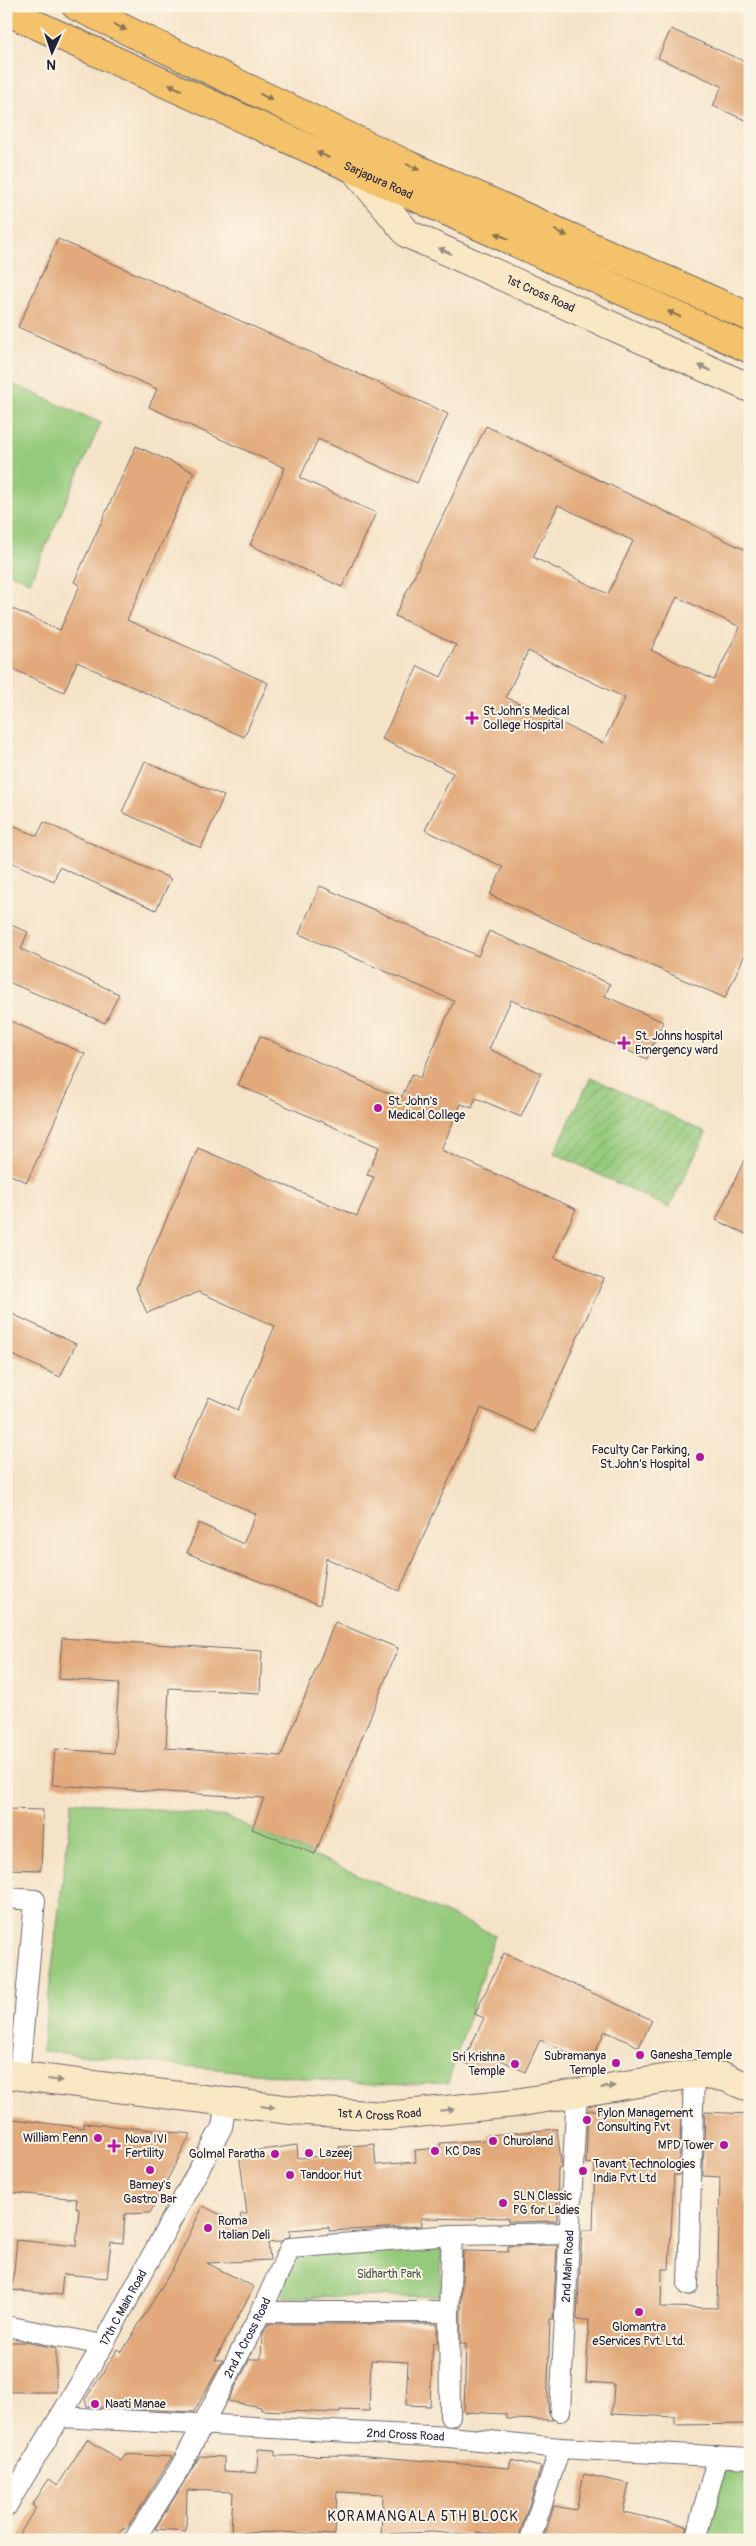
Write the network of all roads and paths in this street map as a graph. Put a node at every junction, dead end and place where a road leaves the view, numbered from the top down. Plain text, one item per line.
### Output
1 (76, 6) edge
2 (6, 11) edge
3 (354, 169) junction
4 (750, 317) edge
5 (750, 349) edge
6 (750, 388) edge
7 (6, 1898) edge
8 (694, 2074) junction
9 (13, 2075) edge
10 (750, 2088) edge
11 (576, 2091) junction
12 (226, 2102) junction
13 (568, 2233) junction
14 (452, 2235) junction
15 (688, 2285) dead end
16 (261, 2312) junction
17 (449, 2312) junction
18 (6, 2326) edge
19 (103, 2345) junction
20 (560, 2411) dead end
21 (450, 2416) dead end
22 (60, 2417) junction
23 (202, 2425) junction
24 (560, 2448) junction
25 (718, 2456) junction
26 (750, 2458) edge
27 (6, 2507) edge
28 (134, 2540) edge
29 (530, 2540) edge
30 (695, 2540) edge

1 -> 4 main road
3 -> 2 main road, Sarjapura Road
5 -> 3 main road, Sarjapura Road
6 -> 3 street, 1st Cross Road
7 - 9 street
8 - 10 street, 1st A Cross Road
11 -> 8 street, 1st A Cross Road
8 - 15 street
9 -> 12 street, 1st A Cross Road
12 -> 11 street, 1st A Cross Road
11 - 13 street, 2nd Main Road
12 - 19 street, 17th C Main Road
13 - 14 street
13 - 20 street, 2nd Main Road
14 - 16 street, 2nd A Cross Road
14 - 17 street
16 - 17 street
16 - 23 street, 2nd A Cross Road
17 - 21 street
18 - 19 street
19 - 22 street, 17th C Main Road
22 - 23 street, 2nd Cross Road
22 - 27 street, 17th C Main Road
23 - 24 street, 2nd Cross Road
23 - 28 street, 2nd A Cross Road
24 - 25 street, 2nd Cross Road
24 - 29 street
25 - 26 street, 2nd Cross Road
25 - 30 street

